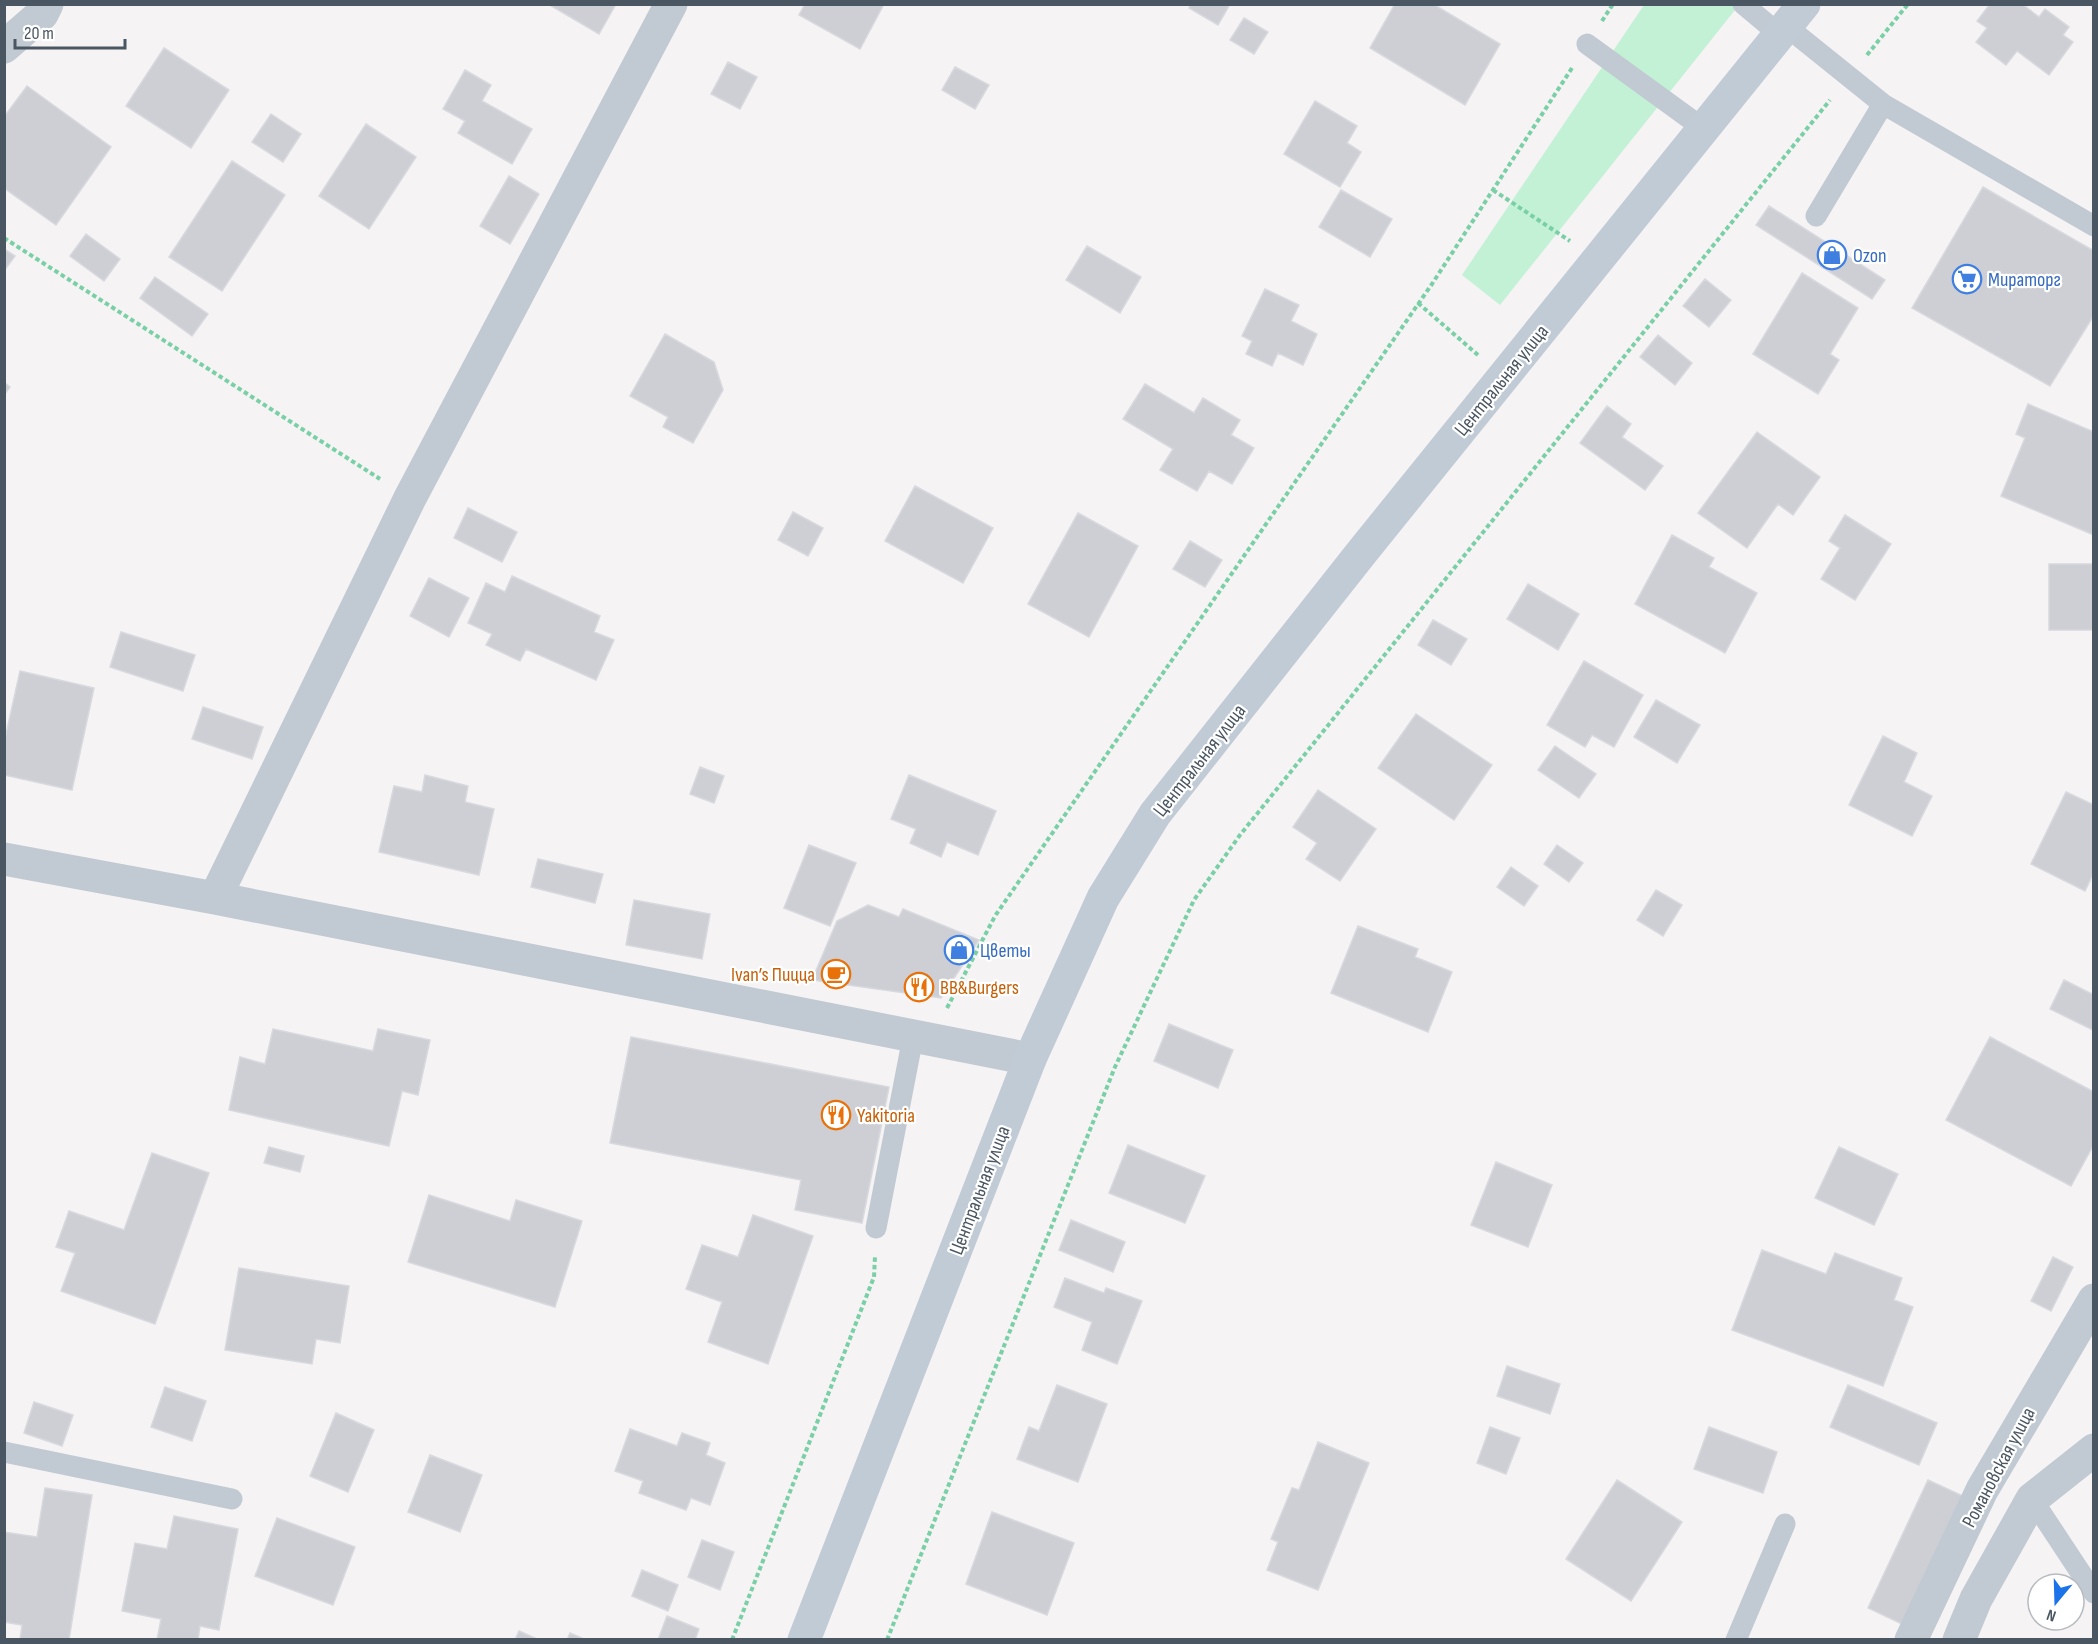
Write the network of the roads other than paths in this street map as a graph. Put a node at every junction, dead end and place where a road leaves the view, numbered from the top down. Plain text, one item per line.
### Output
1 (47, 4) edge
2 (670, 4) edge
3 (1743, 4) edge
4 (1790, 22) edge
5 (1587, 44) road end
6 (4, 47) edge
7 (1883, 104) junction
8 (1704, 129) junction
9 (1816, 216) dead end
10 (2094, 226) edge
11 (4, 859) edge
12 (215, 898) junction
13 (922, 1038) junction
14 (1030, 1059) junction
15 (876, 1228) road end
16 (2094, 1299) edge
17 (2094, 1450) edge
18 (4, 1452) edge
19 (232, 1499) dead end
20 (2032, 1499) junction
21 (1785, 1524) dead end
22 (2094, 1593) edge
23 (804, 1640) edge
24 (1736, 1640) edge
25 (1911, 1640) edge
26 (1959, 1640) edge

1 - 6 street
2 - 12 street
3 - 4 lane
4 - 7 lane
4 - 8 main road, Центральная улица
5 - 8 lane
7 - 9 lane
7 - 10 lane
8 - 14 main road, Центральная улица
11 - 12 street
12 - 13 street
13 - 14 street
13 - 15 lane
14 - 23 main road, Центральная улица
16 - 25 street, Романовская улица
17 - 20 street
18 - 19 lane
20 - 22 lane
20 - 26 street
21 - 24 lane

